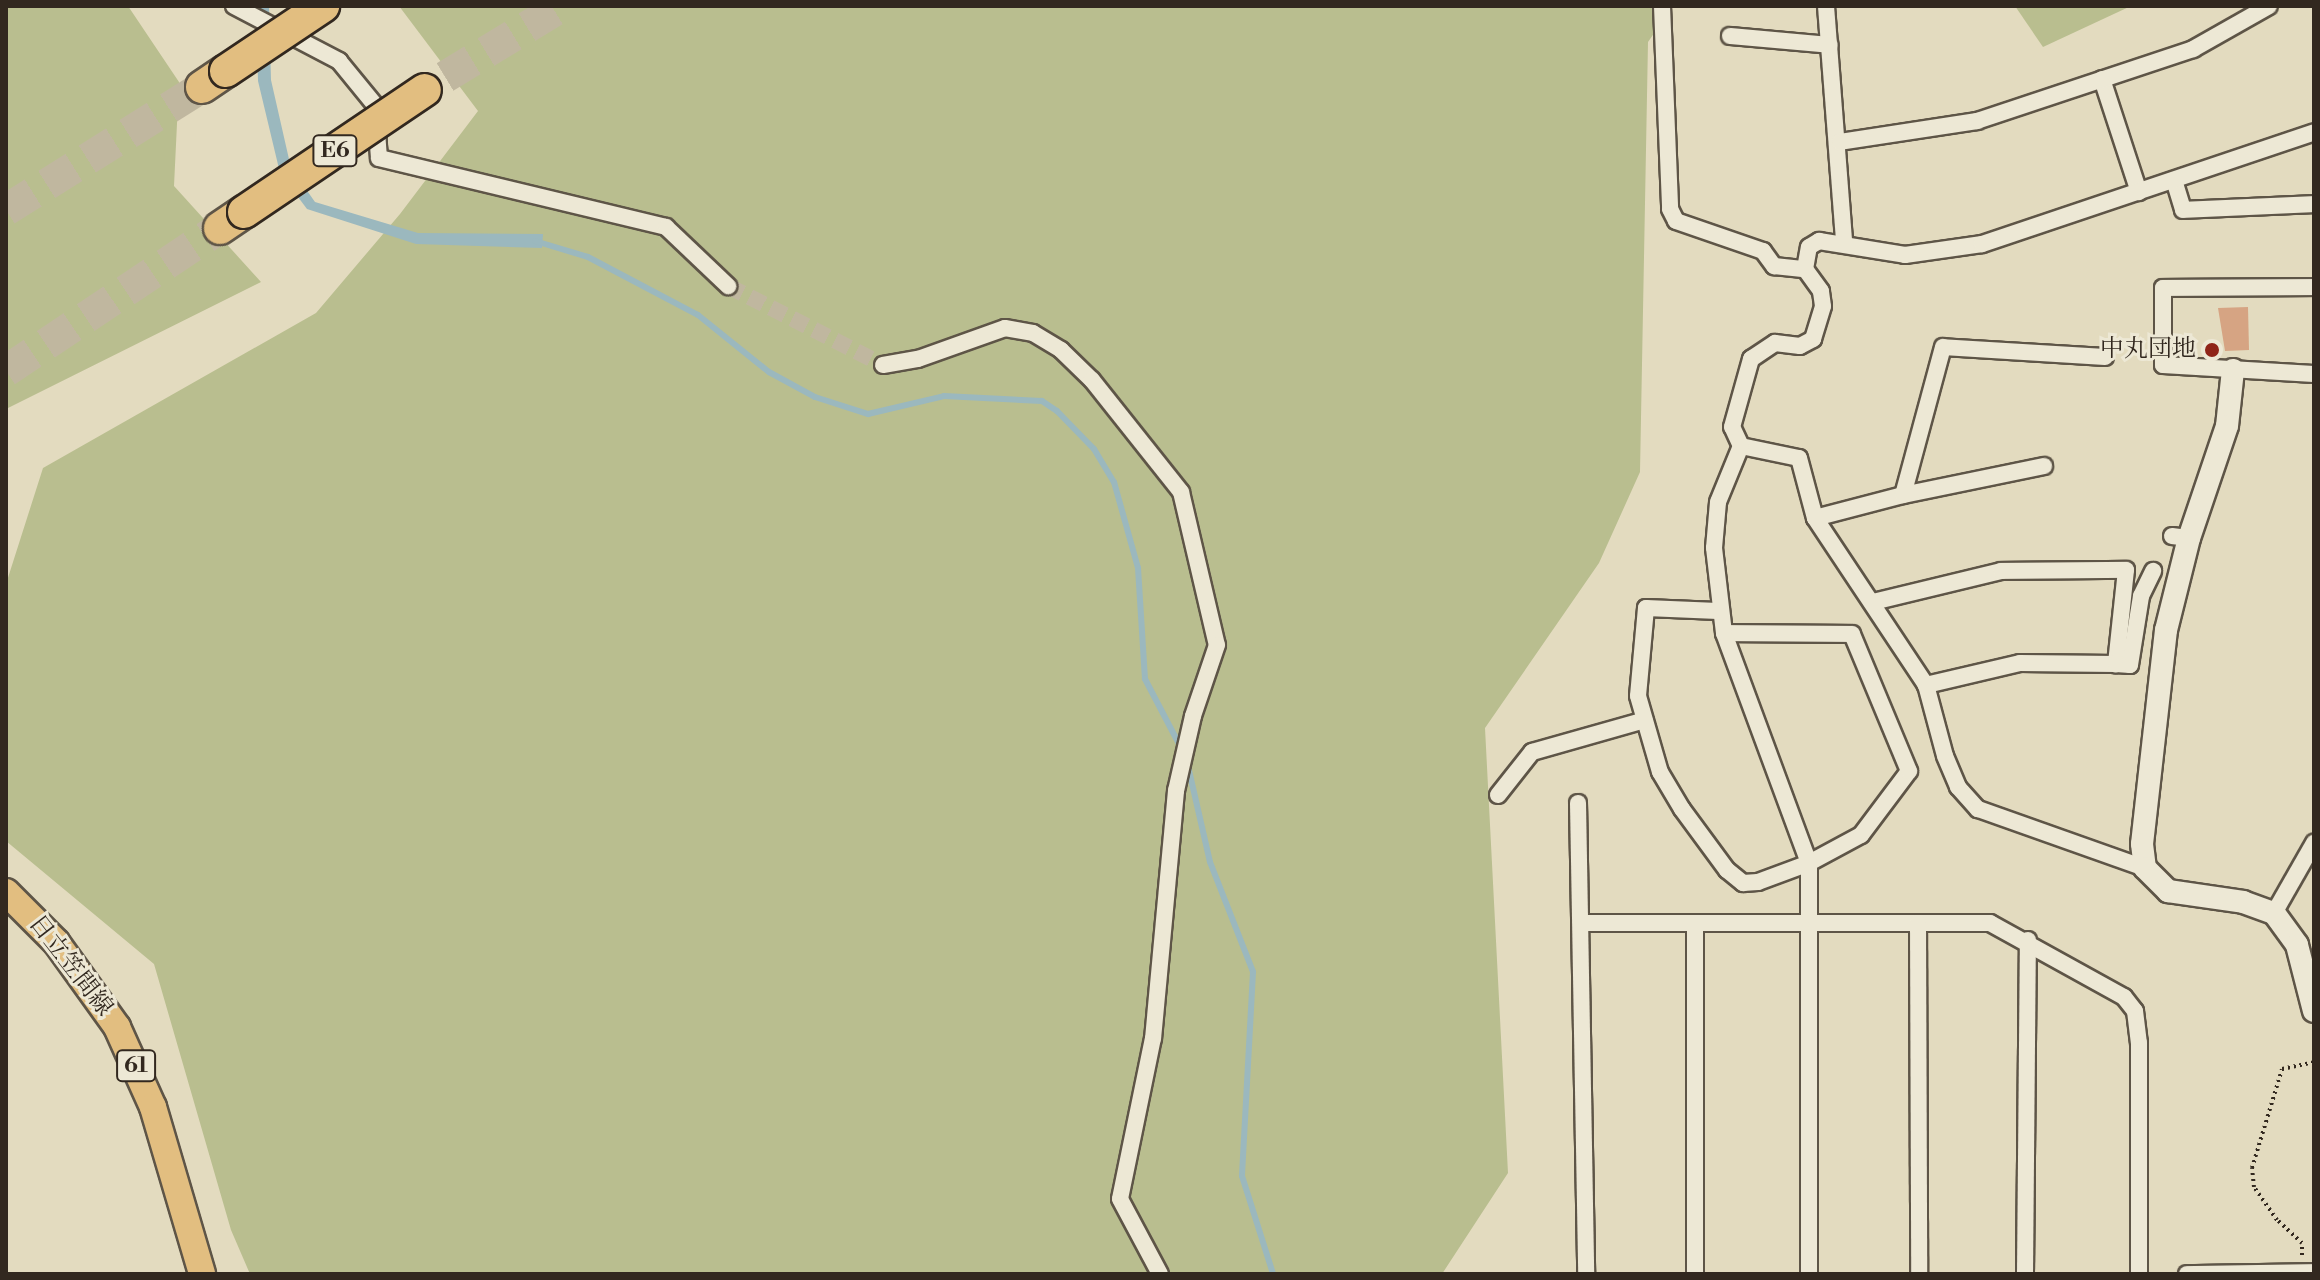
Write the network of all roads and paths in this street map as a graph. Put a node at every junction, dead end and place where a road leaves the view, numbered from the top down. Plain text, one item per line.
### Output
1 (234, 6) edge
2 (323, 6) edge
3 (1662, 6) edge
4 (1826, 6) edge
5 (2269, 6) edge
6 (1730, 36) dead end
7 (1830, 45) junction
8 (214, 79) tunnel mouth
9 (2102, 79) junction
10 (435, 84) tunnel mouth
11 (2314, 132) edge
12 (1840, 142) junction
13 (2174, 180) junction
14 (2139, 192) junction
15 (2314, 204) edge
16 (232, 220) tunnel mouth
17 (1844, 242) junction
18 (1805, 269) junction
19 (728, 286) tunnel mouth
20 (2314, 287) edge
21 (2105, 357) dead end
22 (883, 365) tunnel mouth
23 (2233, 370) junction
24 (2314, 374) edge
25 (1741, 446) junction
26 (2044, 466) dead end
27 (1903, 495) junction
28 (1815, 518) junction
29 (2153, 571) dead end
30 (1873, 602) junction
31 (1718, 611) junction
32 (1724, 633) junction
33 (2116, 664) junction
34 (1926, 685) junction
35 (1645, 720) junction
36 (1498, 795) dead end
37 (1578, 803) dead end
38 (2314, 843) edge
39 (1809, 863) junction
40 (2145, 868) junction
41 (6, 892) edge
42 (2274, 913) junction
43 (1581, 923) junction
44 (1918, 923) junction
45 (1810, 924) junction
46 (1695, 925) junction
47 (2028, 940) junction
48 (2314, 1011) edge
49 (2314, 1062) edge
50 (2309, 1272) edge
51 (2249, 1273) edge
52 (202, 1274) edge
53 (1160, 1274) edge
54 (1586, 1274) edge
55 (1695, 1274) edge
56 (1809, 1274) edge
57 (1919, 1274) edge
58 (2025, 1274) edge
59 (2139, 1274) edge
60 (2187, 1274) edge

1 - 19 street
2 - 8 highway, bridge
3 - 18 street
4 - 7 street
5 - 9 street
6 - 7 street
7 - 12 street
9 - 12 street
9 - 14 street
10 - 16 highway, E6, bridge
11 - 13 street
12 - 17 street
13 - 14 street
13 - 15 street
14 - 17 street
17 - 18 street
18 - 25 street
20 - 23 street
21 - 27 street
22 - 53 street
23 - 24 street
23 - 40 street
25 - 28 street
25 - 31 street
26 - 27 street
27 - 28 street
28 - 30 street
29 - 33 street
30 - 33 street
30 - 34 street
31 - 32 street
31 - 35 street
32 - 39 street
32 - 39 street
33 - 34 street
34 - 40 street
35 - 36 street
35 - 39 street
37 - 43 street
38 - 42 street
39 - 45 street
40 - 42 street
41 - 52 main road, 日立笠間線 / 61
42 - 48 street
43 - 46 street
43 - 54 street
44 - 45 street
44 - 47 street
44 - 57 street
45 - 46 street
45 - 56 street
46 - 55 street
47 - 58 street
47 - 59 street
49 - 50 path
50 - 51 street
51 - 60 street

